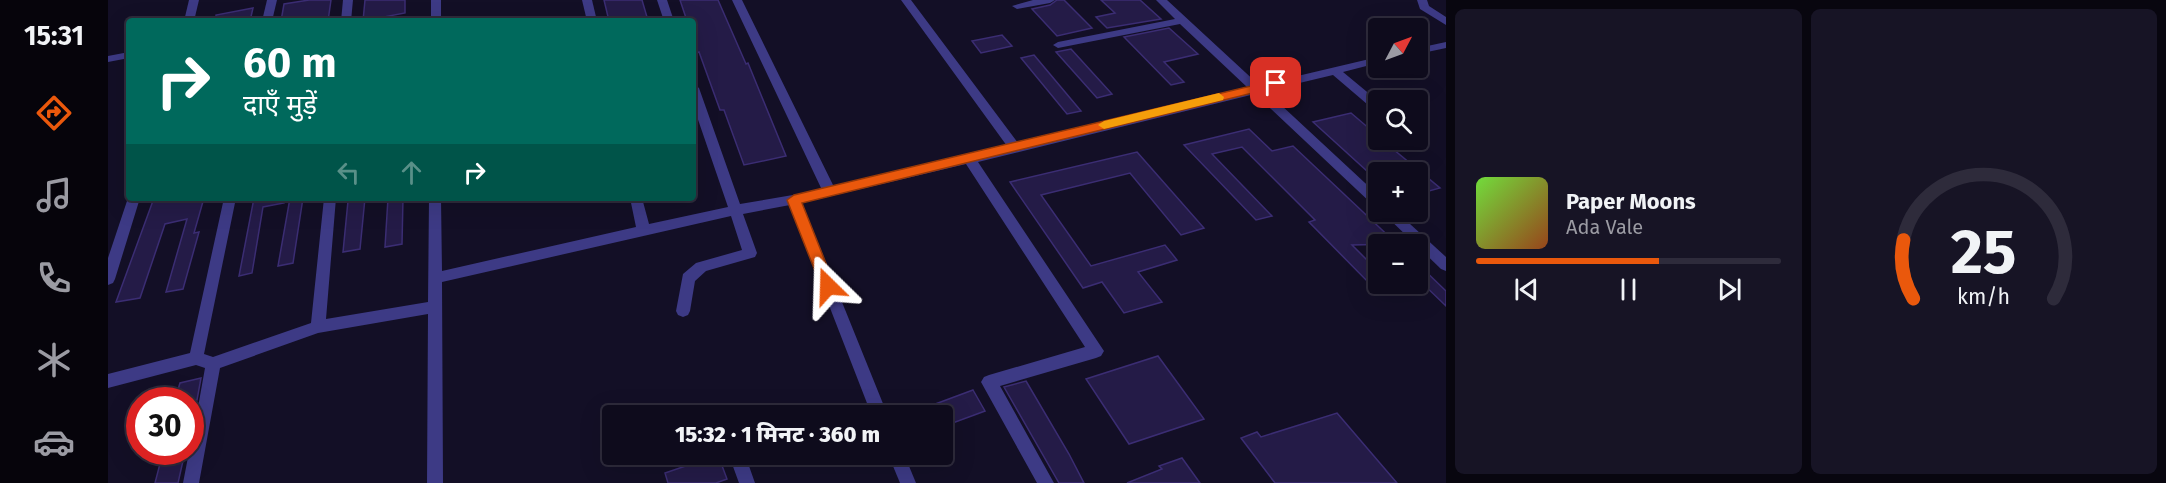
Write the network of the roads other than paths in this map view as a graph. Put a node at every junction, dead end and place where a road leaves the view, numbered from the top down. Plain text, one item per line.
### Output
1 (194, 0) edge
2 (272, 0) edge
3 (348, 0) edge
4 (436, 0) edge
5 (587, 0) edge
6 (662, 0) edge
7 (737, 0) edge
8 (906, 0) edge
9 (1050, 0) edge
10 (1161, 0) edge
11 (1422, 0) edge
12 (1017, 6) dead end
13 (190, 18) edge
14 (268, 18) edge
15 (346, 18) edge
16 (436, 18) edge
17 (591, 18) edge
18 (668, 18) edge
19 (1183, 20) junction
20 (1446, 22) edge
21 (1058, 45) dead end
22 (1445, 47) edge
23 (1428, 50) edge
24 (126, 56) edge
25 (108, 59) edge
26 (1368, 62) edge
27 (1334, 70) junction
28 (1257, 88) junction
29 (696, 97) edge
30 (1368, 99) edge
31 (1014, 146) junction
32 (968, 157) junction
33 (830, 193) junction
34 (1368, 193) edge
35 (794, 200) junction
36 (133, 201) edge
37 (229, 201) edge
38 (330, 201) edge
39 (435, 201) edge
40 (637, 201) edge
41 (736, 210) junction
42 (1400, 222) edge
43 (644, 231) junction
44 (1446, 265) edge
45 (435, 278) junction
46 (108, 279) edge
47 (435, 307) junction
48 (683, 311) dead end
49 (318, 327) junction
50 (196, 358) junction
51 (213, 364) junction
52 (108, 381) edge
53 (876, 405) edge
54 (740, 465) edge
55 (901, 465) edge
56 (190, 483) edge
57 (435, 483) edge
58 (747, 483) edge
59 (908, 483) edge
60 (1046, 483) edge

1 - 13 street
2 - 14 street
3 - 15 street
4 - 16 street
5 - 17 street
6 - 18 street
7 - 33 street
8 - 31 street
9 - 12 street
10 - 19 street
11 - 20 street
19 - 21 street
19 - 28 street
22 - 23 street
24 - 25 street
26 - 27 street
27 - 28 street
27 - 30 street
28 - 31 street
28 - 34 street
29 - 41 street
31 - 32 street
32 - 33 street
32 - 60 street
33 - 35 street
35 - 41 street
35 - 53 street
36 - 46 street
37 - 50 street
38 - 49 street
39 - 45 street
40 - 43 street
41 - 43 street
41 - 48 street
42 - 44 street
43 - 45 street
45 - 47 street
47 - 49 street
47 - 57 street
49 - 51 street
50 - 51 street
50 - 52 street
51 - 56 street
54 - 58 street
55 - 59 street

